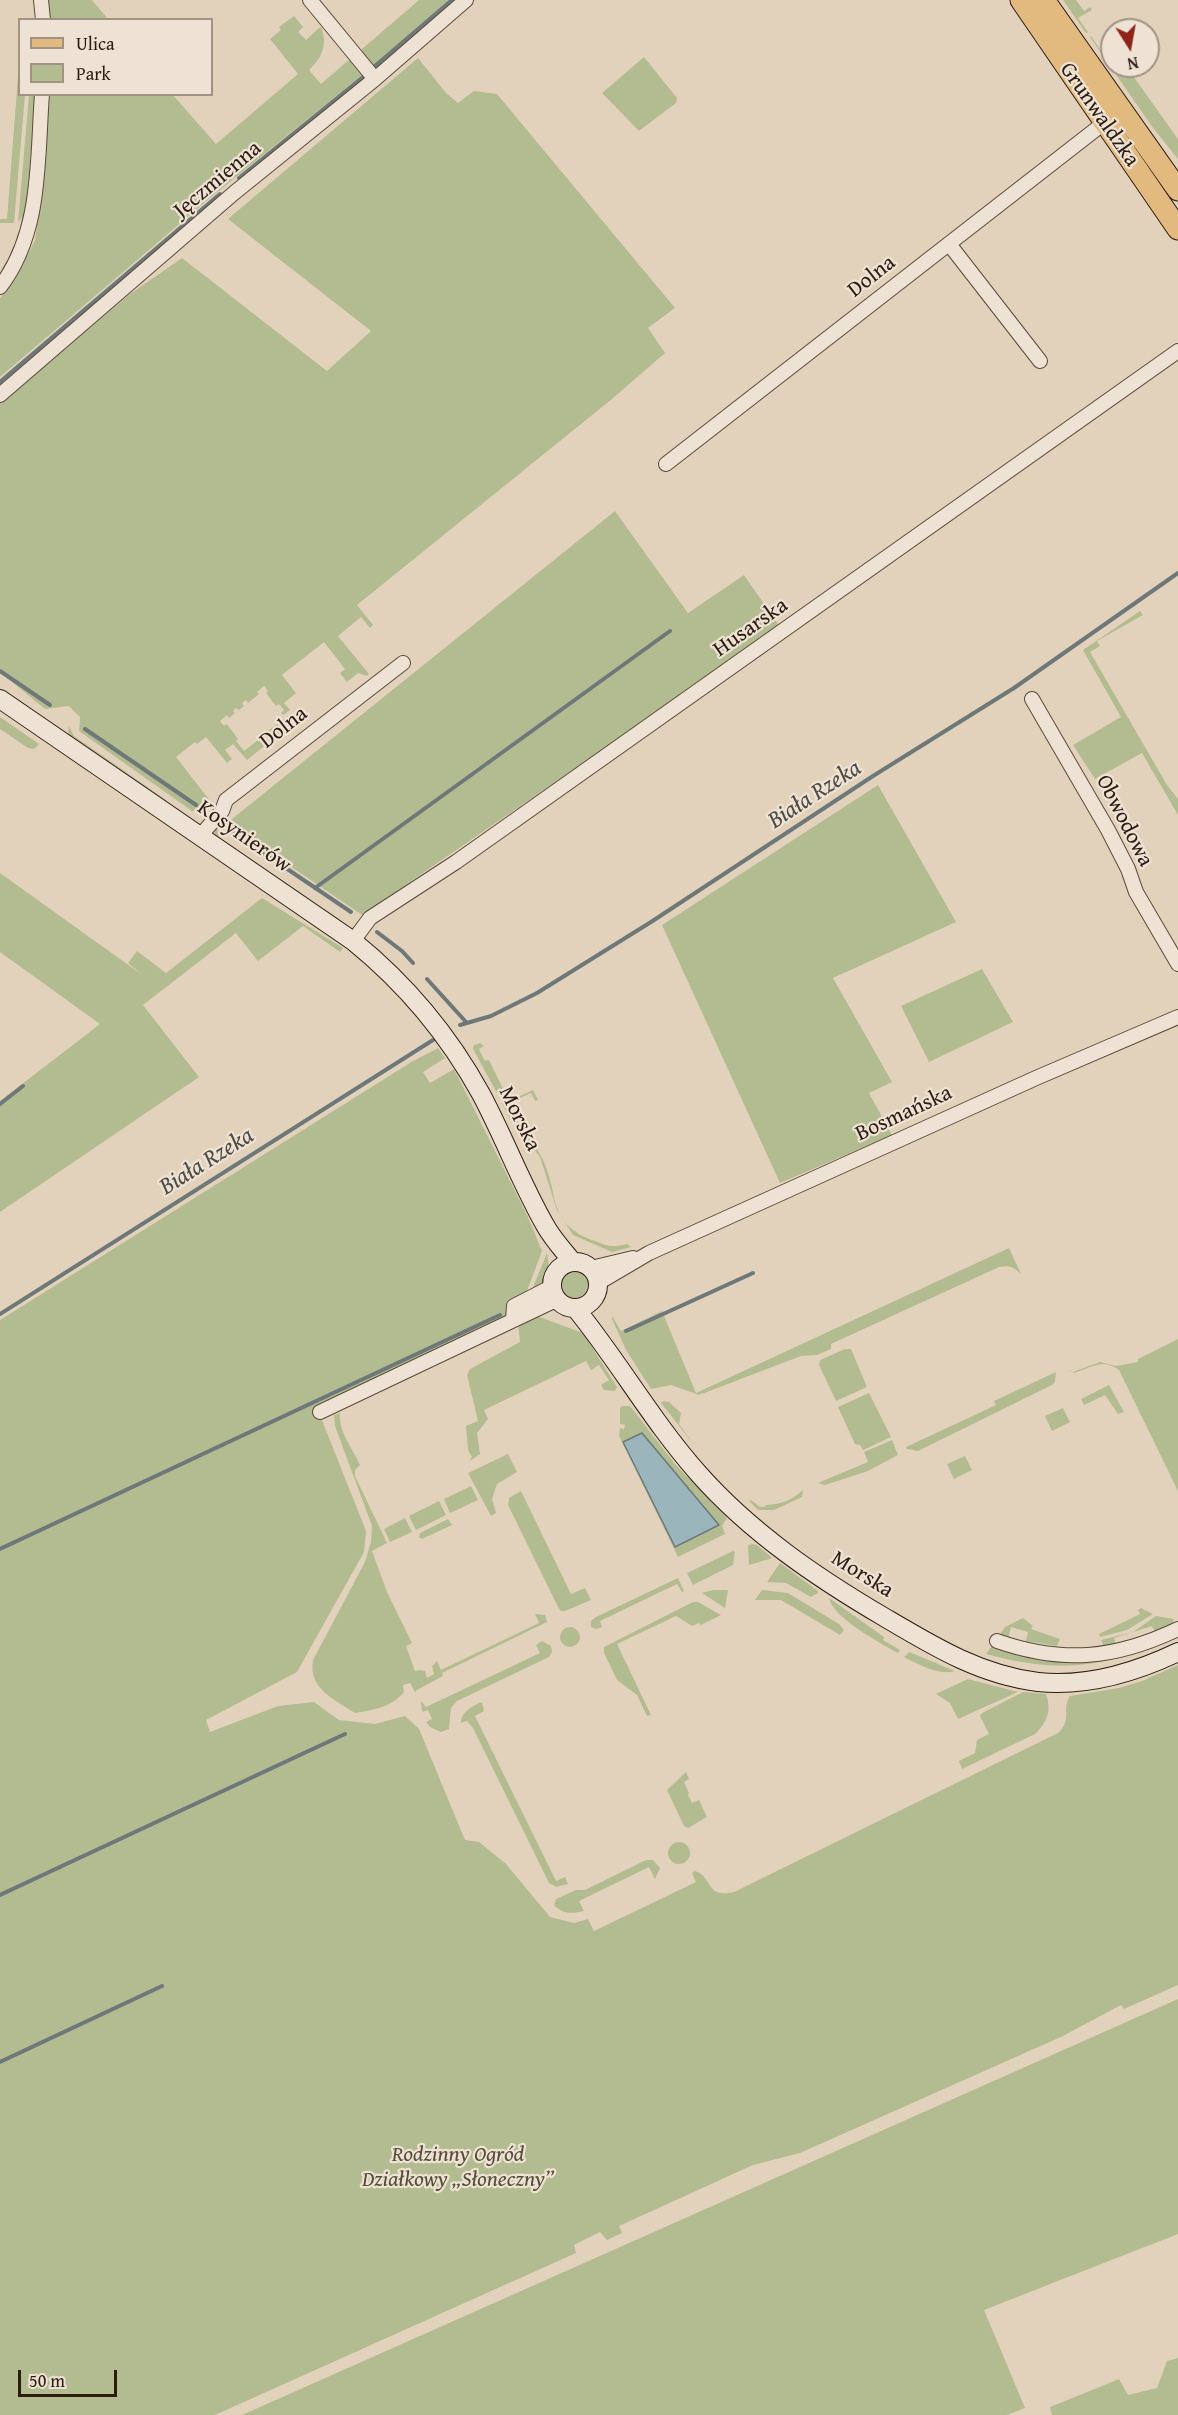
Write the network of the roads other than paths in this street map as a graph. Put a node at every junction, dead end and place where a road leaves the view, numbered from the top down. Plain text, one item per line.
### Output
1 (41, 0) edge
2 (309, 0) edge
3 (466, 0) edge
4 (1021, 0) edge
5 (1044, 0) edge
6 (43, 18) edge
7 (375, 79) junction
8 (42, 96) edge
9 (1104, 123) junction
10 (1178, 190) edge
11 (1178, 229) edge
12 (949, 244) junction
13 (0, 287) edge
14 (1178, 351) edge
15 (1040, 361) dead end
16 (0, 395) edge
17 (666, 464) dead end
18 (403, 663) dead end
19 (0, 699) edge
20 (1032, 699) dead end
21 (200, 836) junction
22 (353, 941) junction
23 (1178, 964) edge
24 (1178, 1017) edge
25 (445, 1035) joint
26 (595, 1275) junction
27 (559, 1279) junction
28 (584, 1305) junction
29 (320, 1412) dead end
30 (1178, 1629) edge
31 (997, 1641) dead end
32 (1178, 1652) edge

1 - 6 street
2 - 7 street
3 - 7 street, Jęczmienna
4 - 9 main road, Grunwaldzka
5 - 10 main road, Grunwaldzka
7 - 16 street, Jęczmienna
8 - 13 street
9 - 11 main road, Grunwaldzka
9 - 12 street, Dolna
12 - 15 street
12 - 17 street, Dolna
14 - 22 street, Husarska
18 - 21 street, Dolna
19 - 21 main road, Kosynierów
20 - 23 street, Obwodowa
21 - 22 main road, Kosynierów
22 - 25 main road, Kosynierów
24 - 26 street, Bosmańska
25 - 27 main road, Morska
26 - 27 main road
26 - 28 main road
27 - 28 main road
27 - 29 street
28 - 32 main road, Morska
30 - 31 street

